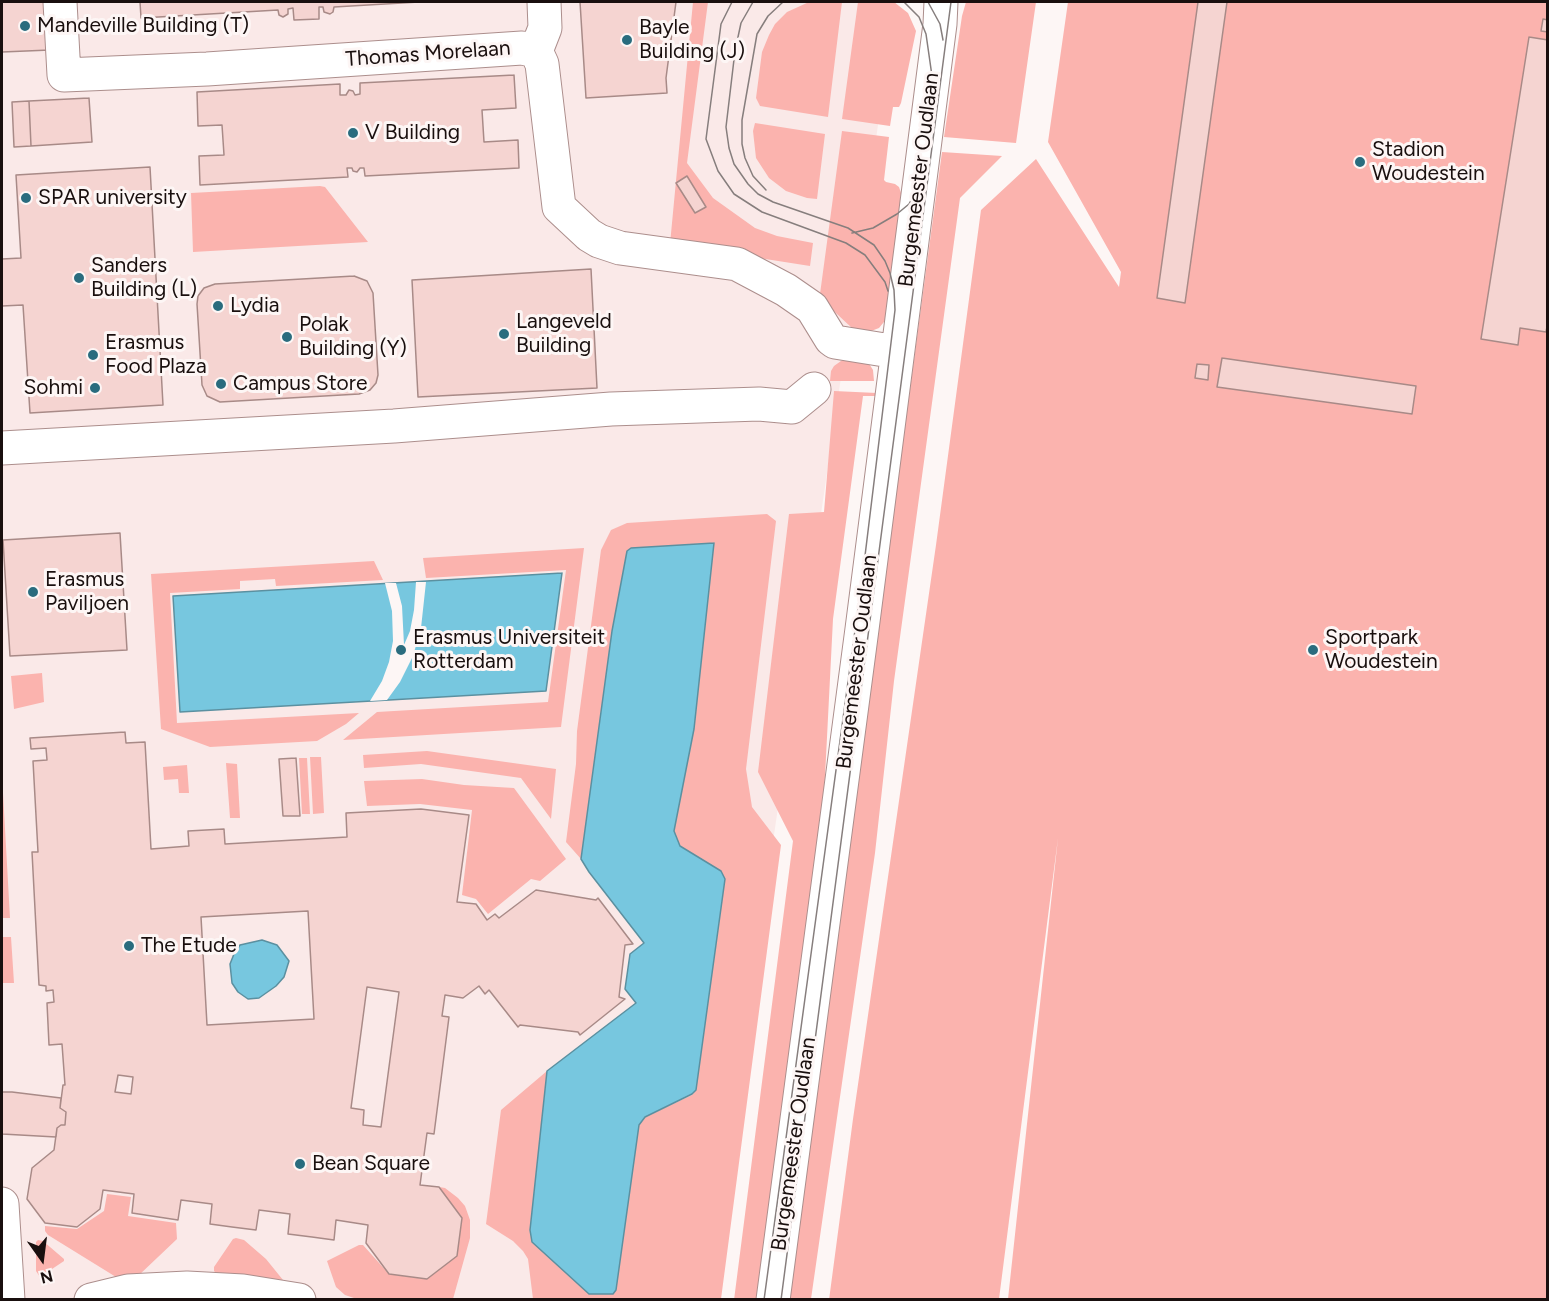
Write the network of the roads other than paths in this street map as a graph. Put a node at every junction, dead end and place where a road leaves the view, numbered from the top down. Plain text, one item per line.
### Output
1 (60, 2) edge
2 (544, 2) edge
3 (944, 9) edge
4 (536, 51) junction
5 (897, 352) junction
6 (814, 389) dead end
7 (2, 448) edge
8 (2, 1204) edge
9 (8, 1299) edge
10 (92, 1299) edge
11 (299, 1299) edge
12 (773, 1299) edge

1 - 4 street, Thomas Morelaan
2 - 4 street
3 - 5 street, Burgemeester Oudlaan
4 - 5 street, Thomas Morelaan
5 - 12 street, Burgemeester Oudlaan
6 - 7 street
8 - 9 street
10 - 11 street

